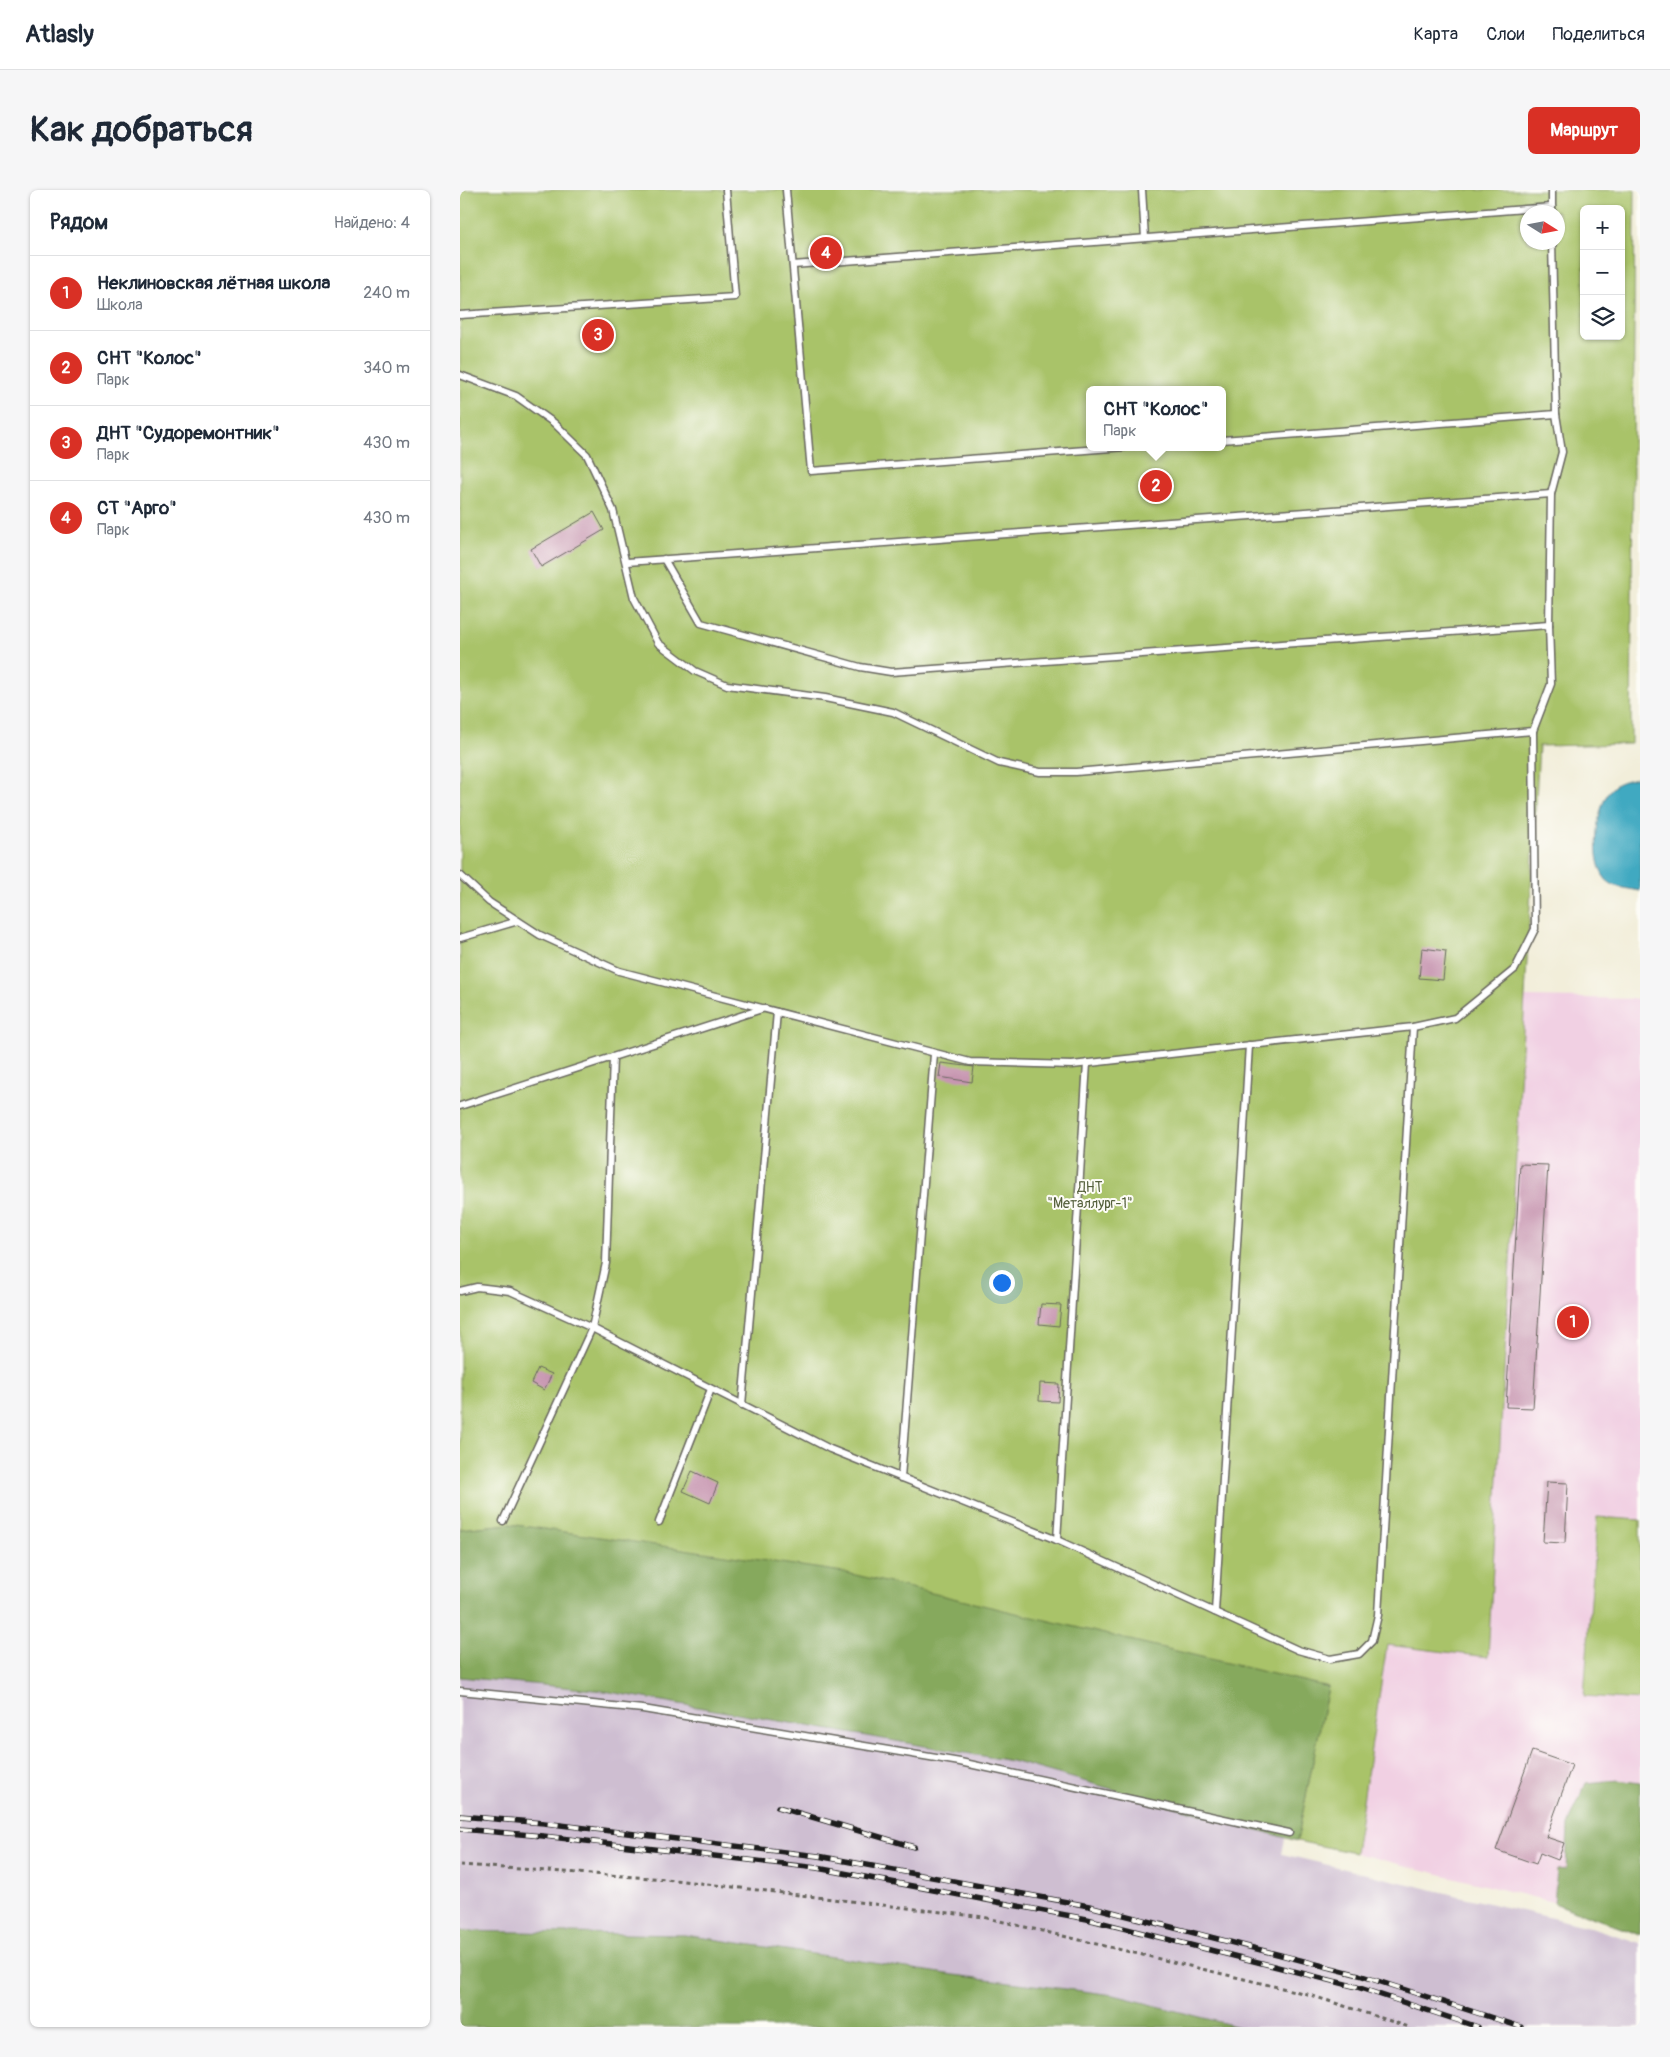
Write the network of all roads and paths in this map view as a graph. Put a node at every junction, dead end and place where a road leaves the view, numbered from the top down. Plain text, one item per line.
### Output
1 (726, 190) edge
2 (786, 190) edge
3 (1142, 190) edge
4 (1552, 190) edge
5 (1552, 205) edge
6 (1520, 212) edge
7 (1145, 238) junction
8 (1552, 250) edge
9 (793, 265) junction
10 (460, 315) edge
11 (460, 376) edge
12 (1556, 414) junction
13 (1226, 440) edge
14 (1086, 450) edge
15 (1551, 494) junction
16 (664, 559) junction
17 (627, 562) junction
18 (1550, 625) junction
19 (1533, 731) junction
20 (460, 875) edge
21 (518, 921) junction
22 (460, 938) edge
23 (763, 1009) junction
24 (777, 1012) junction
25 (1413, 1027) junction
26 (1249, 1045) junction
27 (934, 1054) junction
28 (613, 1057) junction
29 (1087, 1063) junction
30 (460, 1106) edge
31 (460, 1291) edge
32 (592, 1328) junction
33 (711, 1389) junction
34 (742, 1405) junction
35 (901, 1478) junction
36 (503, 1521) dead end
37 (659, 1522) dead end
38 (1056, 1540) junction
39 (1215, 1612) junction
40 (460, 1691) edge
41 (1288, 1834) dead end
42 (460, 1865) edge
43 (1409, 2027) edge

1 - 10 lane
2 - 9 lane
3 - 7 lane
4 - 5 lane
6 - 7 lane
7 - 9 lane
8 - 12 lane
9 - 14 lane
11 - 17 lane
12 - 13 lane
12 - 15 lane
15 - 16 lane
15 - 18 lane
16 - 17 lane
16 - 18 lane
17 - 19 lane
18 - 19 lane
19 - 25 lane
20 - 21 lane
21 - 22 lane
21 - 23 lane
23 - 24 lane
23 - 28 lane
24 - 27 lane
24 - 34 lane
25 - 26 lane
25 - 39 lane
26 - 29 lane
26 - 39 lane
27 - 29 lane
27 - 35 lane
28 - 30 lane
28 - 32 lane
29 - 38 lane
31 - 32 lane
32 - 33 lane
32 - 36 lane
33 - 34 lane
33 - 37 lane
34 - 35 lane
35 - 38 lane
38 - 39 lane
40 - 41 lane
42 - 43 path

